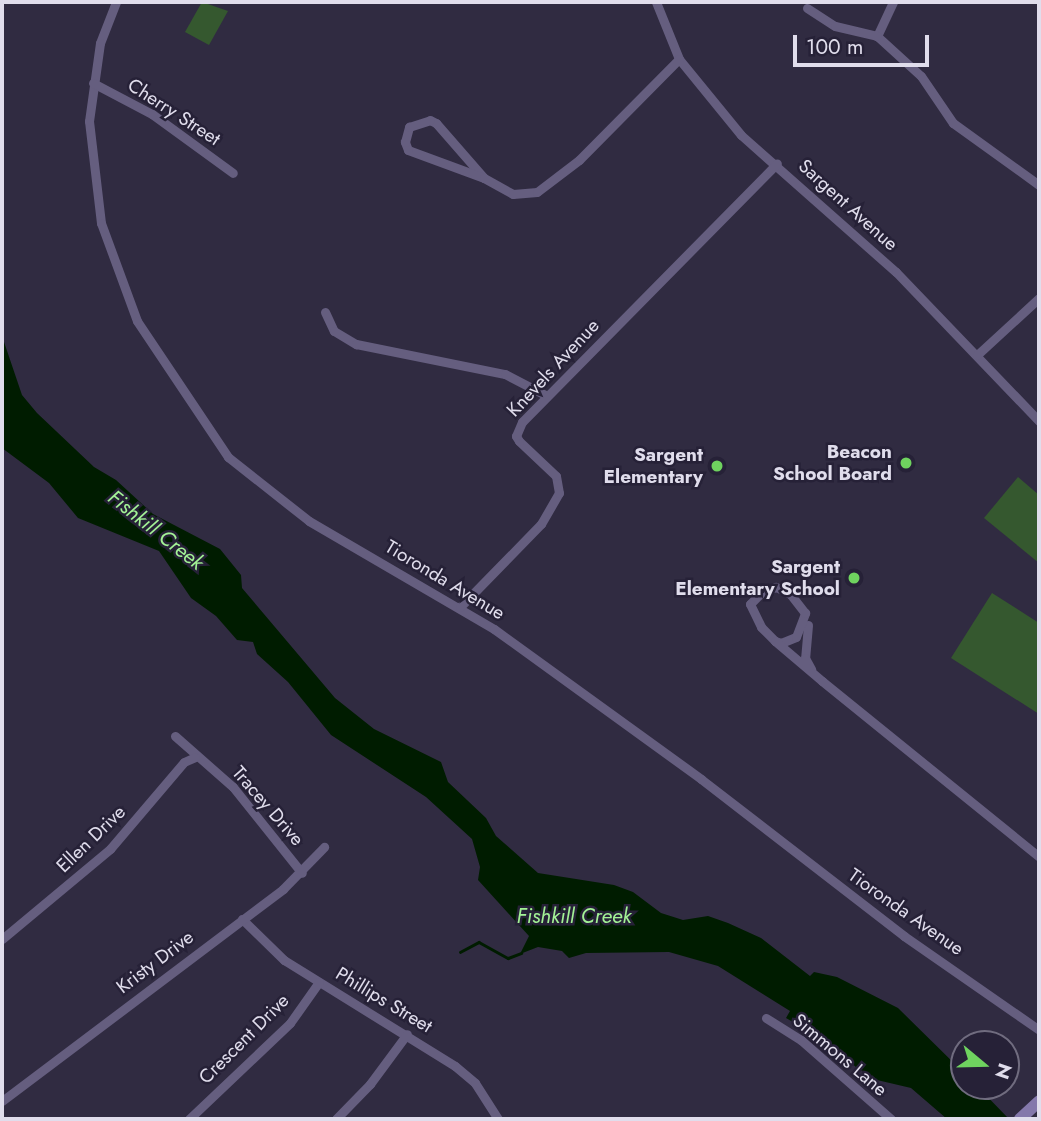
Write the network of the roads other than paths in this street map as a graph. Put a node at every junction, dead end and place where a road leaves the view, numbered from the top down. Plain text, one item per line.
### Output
1 (116, 2) edge
2 (656, 2) edge
3 (893, 2) edge
4 (807, 8) dead end
5 (877, 36) junction
6 (679, 59) junction
7 (93, 83) junction
8 (777, 163) junction
9 (233, 173) dead end
10 (484, 178) junction
11 (1039, 185) edge
12 (1039, 298) edge
13 (325, 312) dead end
14 (977, 355) junction
15 (547, 396) junction
16 (1037, 415) edge
17 (460, 607) junction
18 (805, 613) junction
19 (775, 641) junction
20 (813, 673) junction
21 (175, 736) dead end
22 (195, 757) junction
23 (324, 846) dead end
24 (1039, 857) edge
25 (302, 873) junction
26 (242, 919) junction
27 (2, 939) edge
28 (319, 982) junction
29 (766, 1017) dead end
30 (1039, 1030) edge
31 (407, 1034) junction
32 (2, 1100) edge
33 (1039, 1101) edge
34 (189, 1119) edge
35 (336, 1119) edge
36 (498, 1119) edge
37 (891, 1119) edge
38 (1020, 1119) edge

1 - 7 street, Tioronda Avenue
2 - 6 street, Sargent Avenue
3 - 5 street
4 - 5 street
5 - 11 street
6 - 8 street, Sargent Avenue
6 - 10 street
7 - 9 street, Cherry Street
7 - 17 street, Tioronda Avenue
8 - 14 street, Sargent Avenue
8 - 15 street, Knevels Avenue
10 - 10 street
12 - 14 street
13 - 15 street
14 - 16 street, Sargent Avenue
15 - 17 street, Knevels Avenue
17 - 30 street, Tioronda Avenue
18 - 19 street
18 - 19 street
18 - 20 street
19 - 20 street
20 - 24 street
21 - 22 street, Tracey Drive
22 - 25 street, Tracey Drive
22 - 27 street, Ellen Drive
23 - 25 street, Kristy Drive
25 - 26 street, Kristy Drive
26 - 28 street, Phillips Street
26 - 32 street, Kristy Drive
28 - 31 street, Phillips Street
28 - 34 street, Crescent Drive
29 - 37 street, Simmons Lane
31 - 35 street
31 - 36 street, Phillips Street
33 - 38 main road

